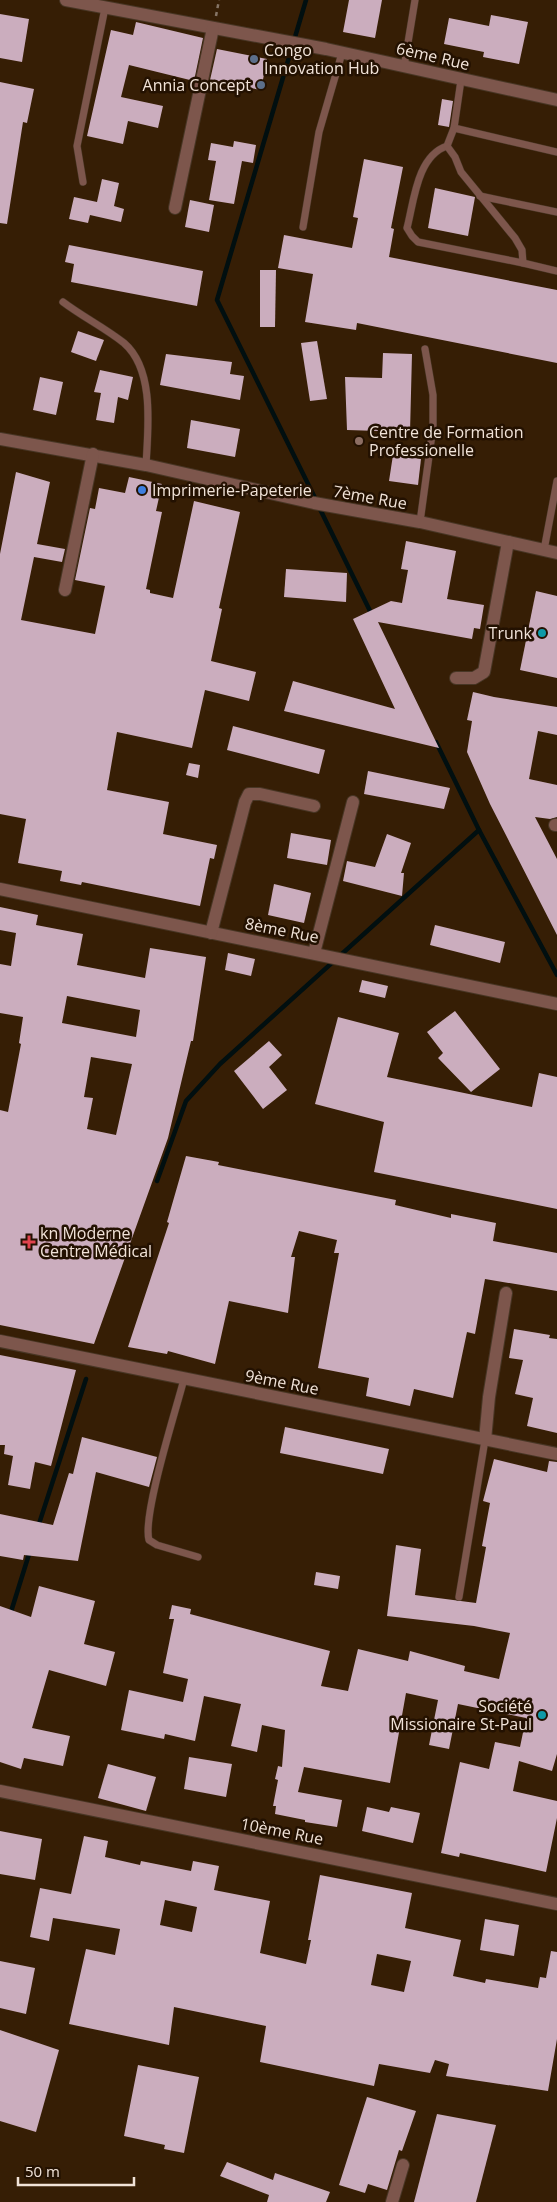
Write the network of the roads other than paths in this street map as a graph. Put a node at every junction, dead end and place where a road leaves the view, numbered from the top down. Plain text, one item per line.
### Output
1 (66, 0) edge
2 (415, 0) edge
3 (104, 8) junction
4 (213, 28) junction
5 (342, 52) junction
6 (404, 67) junction
7 (461, 80) junction
8 (557, 100) edge
9 (454, 128) junction
10 (447, 146) junction
11 (557, 152) edge
12 (83, 182) dead end
13 (480, 196) junction
14 (175, 208) dead end
15 (557, 212) edge
16 (303, 226) dead end
17 (523, 262) junction
18 (557, 271) edge
19 (63, 302) dead end
20 (425, 349) dead end
21 (0, 439) edge
22 (93, 454) junction
23 (146, 465) junction
24 (557, 480) edge
25 (420, 522) junction
26 (508, 542) junction
27 (544, 550) junction
28 (557, 553) edge
29 (65, 590) dead end
30 (456, 678) dead end
31 (353, 802) dead end
32 (314, 806) dead end
33 (0, 889) edge
34 (211, 932) junction
35 (314, 953) junction
36 (557, 1004) edge
37 (506, 1293) dead end
38 (0, 1341) edge
39 (184, 1379) junction
40 (485, 1440) junction
41 (557, 1454) edge
42 (198, 1557) dead end
43 (459, 1597) dead end
44 (0, 1791) edge
45 (557, 1904) edge
46 (403, 2165) dead end
47 (392, 2202) edge

1 - 3 street, 6ème Rue
2 - 6 lane
3 - 4 street, 6ème Rue
3 - 12 lane
4 - 5 street, 6ème Rue
4 - 14 street
5 - 6 street, 6ème Rue
5 - 16 lane
6 - 7 street, 6ème Rue
7 - 8 street, 6ème Rue
7 - 9 lane
9 - 10 lane
9 - 11 lane
10 - 13 lane
10 - 17 lane
13 - 15 lane
13 - 17 lane
17 - 18 lane
19 - 23 lane
20 - 25 lane
21 - 22 street, 7ème Rue
22 - 23 street, 7ème Rue
22 - 29 street
23 - 25 street, 7ème Rue
24 - 27 lane
25 - 26 street, 7ème Rue
26 - 27 street, 7ème Rue
26 - 30 street
27 - 28 street, 7ème Rue
31 - 35 street
32 - 34 street
33 - 34 street, 8ème Rue
34 - 35 street, 8ème Rue
35 - 36 street, 8ème Rue
37 - 40 street
38 - 39 street, 9ème Rue
39 - 40 street, 9ème Rue
39 - 42 lane
40 - 41 street, 9ème Rue
40 - 43 lane
44 - 45 street, 10ème Rue
46 - 47 street

